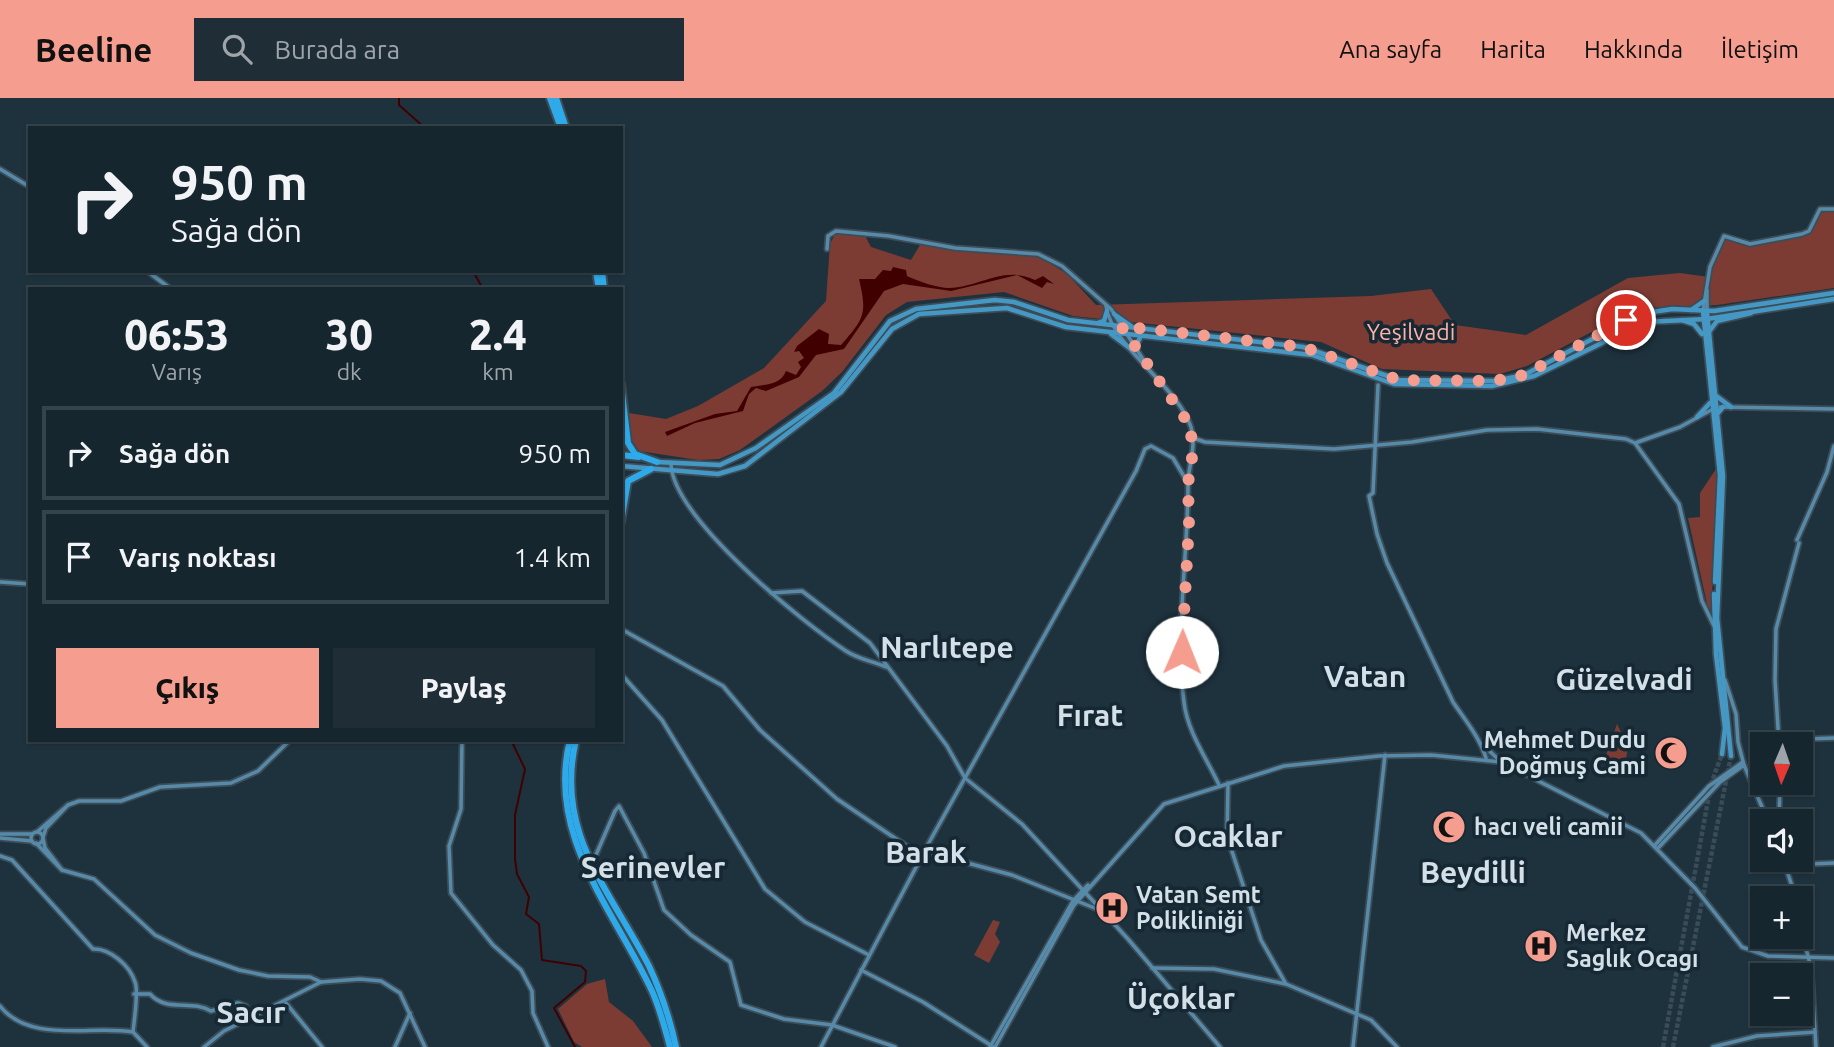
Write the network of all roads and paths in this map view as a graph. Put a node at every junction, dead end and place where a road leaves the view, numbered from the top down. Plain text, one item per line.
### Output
1 (550, 98) edge
2 (556, 98) edge
3 (563, 126) edge
4 (563, 126) edge
5 (0, 169) edge
6 (28, 186) edge
7 (1834, 209) edge
8 (827, 249) dead end
9 (150, 273) edge
10 (1706, 285) junction
11 (168, 287) edge
12 (1834, 293) edge
13 (1834, 299) edge
14 (1704, 301) junction
15 (1107, 309) junction
16 (1689, 310) junction
17 (1756, 310) junction
18 (1705, 311) junction
19 (1114, 314) junction
20 (1671, 318) junction
21 (1705, 319) junction
22 (1094, 324) junction
23 (1118, 326) junction
24 (1135, 328) junction
25 (1107, 333) junction
26 (1124, 334) junction
27 (1142, 336) junction
28 (1706, 336) junction
29 (1133, 348) junction
30 (1378, 385) dead end
31 (1713, 391) junction
32 (1711, 398) junction
33 (623, 401) edge
34 (1723, 407) junction
35 (1731, 407) junction
36 (1714, 409) junction
37 (1834, 409) edge
38 (1716, 415) junction
39 (1697, 417) junction
40 (1714, 422) junction
41 (1193, 438) junction
42 (1635, 443) junction
43 (1374, 446) junction
44 (1834, 446) edge
45 (623, 455) edge
46 (641, 458) junction
47 (657, 463) joint
48 (671, 464) junction
49 (623, 466) edge
50 (651, 469) junction
51 (671, 471) junction
52 (1188, 483) junction
53 (623, 510) edge
54 (0, 582) edge
55 (28, 584) edge
56 (771, 593) junction
57 (1710, 616) junction
58 (623, 630) edge
59 (887, 668) junction
60 (1723, 674) junction
61 (623, 676) edge
62 (1778, 732) edge
63 (1834, 738) edge
64 (1813, 740) edge
65 (288, 742) edge
66 (462, 742) edge
67 (570, 742) edge
68 (576, 742) edge
69 (1480, 743) junction
70 (1722, 754) tunnel mouth
71 (1385, 755) junction
72 (1731, 756) tunnel mouth
73 (1486, 758) junction
74 (1501, 762) junction
75 (1743, 764) junction
76 (965, 778) junction
77 (1228, 783) junction
78 (1219, 785) junction
79 (68, 805) junction
80 (1763, 809) edge
81 (35, 832) junction
82 (0, 836) edge
83 (43, 838) junction
84 (34, 842) junction
85 (1656, 847) junction
86 (924, 853) junction
87 (0, 856) edge
88 (1834, 863) edge
89 (1813, 864) edge
90 (592, 865) junction
91 (62, 870) junction
92 (1083, 892) junction
93 (1075, 901) junction
94 (1102, 911) junction
95 (1807, 949) edge
96 (869, 955) junction
97 (1810, 957) junction
98 (1834, 958) edge
99 (1153, 968) junction
100 (861, 970) junction
101 (310, 977) junction
102 (321, 982) junction
103 (1286, 984) junction
104 (310, 988) junction
105 (134, 994) junction
106 (285, 1002) junction
107 (0, 1006) edge
108 (410, 1013) junction
109 (1357, 1015) junction
110 (252, 1018) junction
111 (832, 1025) junction
112 (133, 1032) junction
113 (1815, 1032) junction
114 (147, 1047) edge
115 (204, 1047) edge
116 (322, 1047) edge
117 (395, 1047) edge
118 (425, 1047) edge
119 (548, 1047) edge
120 (673, 1047) edge
121 (821, 1047) edge
122 (895, 1047) edge
123 (992, 1047) edge
124 (1220, 1047) edge
125 (1353, 1047) edge
126 (1397, 1047) edge
127 (1713, 1047) edge
128 (1816, 1047) edge

1 - 3 highway
2 - 4 highway
5 - 6 street
7 - 10 street
8 - 15 street
9 - 11 street
10 - 14 street
10 - 18 street
12 - 18 main road
13 - 17 main road
14 - 16 main road
14 - 18 street
15 - 19 street
15 - 22 main road
15 - 23 street
16 - 18 main road
16 - 24 main road
17 - 21 main road
17 - 28 main road
18 - 21 main road
19 - 23 street
19 - 24 main road
20 - 21 main road
20 - 27 main road
20 - 28 main road
21 - 28 main road
22 - 23 main road
22 - 48 main road
23 - 24 main road
23 - 26 street
25 - 26 main road
25 - 29 main road
25 - 51 main road
26 - 27 main road
26 - 29 street
27 - 29 main road
28 - 31 main road
28 - 32 main road
29 - 41 street
30 - 43 street
31 - 35 main road
31 - 36 main road
32 - 36 main road
32 - 39 main road
33 - 46 highway
34 - 35 street
34 - 36 street
34 - 38 main road
35 - 37 street
36 - 38 main road
36 - 39 street
36 - 40 main road
38 - 60 main road
39 - 40 main road
39 - 42 street
40 - 57 main road
41 - 43 street
41 - 52 street
42 - 43 street
42 - 57 street
43 - 69 street
44 - 62 street
45 - 46 highway
46 - 47 highway
47 - 48 main road
48 - 51 street
49 - 50 main road
50 - 51 main road
50 - 53 highway
51 - 56 street
52 - 76 street
52 - 78 street
54 - 55 street
56 - 59 street
56 - 59 street
57 - 70 main road
58 - 86 street
59 - 76 street
60 - 72 main road
60 - 75 street
61 - 96 street
63 - 64 street
65 - 79 street
66 - 119 street
67 - 120 highway
68 - 90 highway
69 - 73 street
69 - 74 street
71 - 73 street
71 - 77 street
71 - 109 street
73 - 74 street
74 - 85 street
75 - 80 street
75 - 85 street
76 - 86 street
76 - 92 street
77 - 78 street
77 - 103 street
78 - 92 street
79 - 81 street
79 - 83 street
81 - 82 street
81 - 83 street
81 - 84 street
82 - 84 street
83 - 84 street
83 - 91 street
84 - 91 street
85 - 97 street
86 - 93 street
86 - 96 street
87 - 105 street
88 - 89 street
90 - 111 street
90 - 120 highway
91 - 101 street
92 - 93 street
92 - 94 street
93 - 94 street
93 - 123 street
94 - 99 street
95 - 97 street
96 - 100 street
97 - 98 street
97 - 113 street
99 - 103 street
99 - 124 street
100 - 111 street
100 - 123 street
101 - 102 street
101 - 104 street
102 - 104 street
102 - 108 street
103 - 109 street
104 - 106 street
105 - 110 street
105 - 112 street
106 - 110 street
106 - 116 street
107 - 112 street
108 - 117 street
108 - 118 street
109 - 125 street
109 - 126 street
110 - 115 street
111 - 121 street
111 - 122 street
112 - 114 street
113 - 127 street
113 - 128 street

